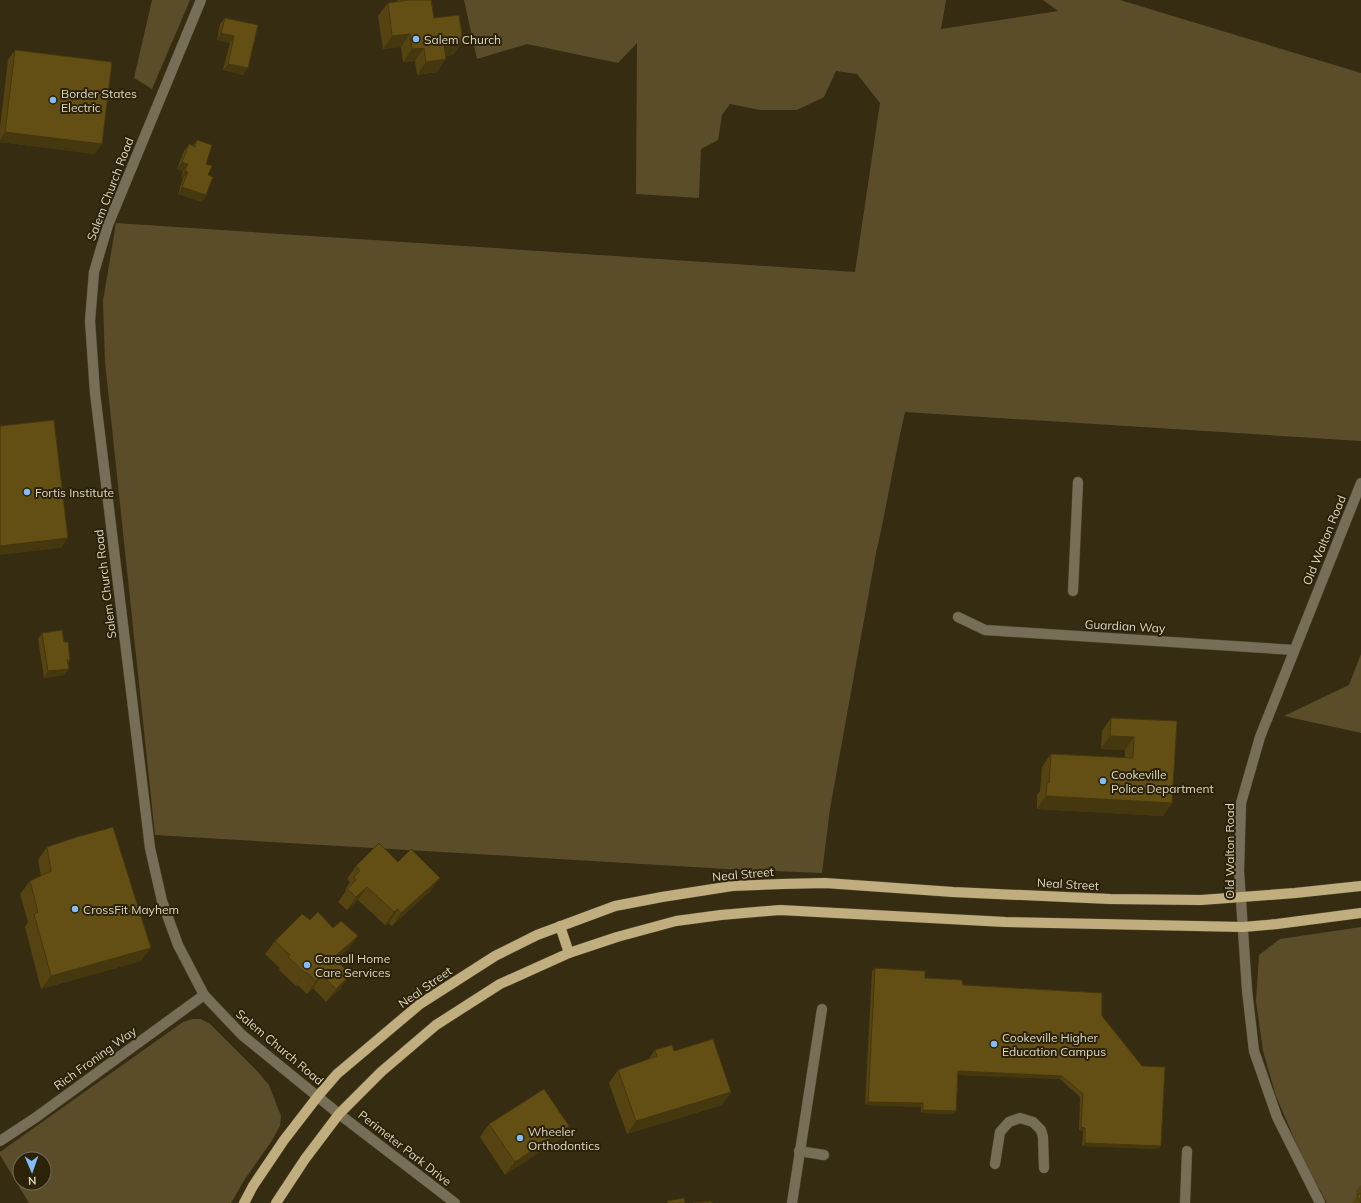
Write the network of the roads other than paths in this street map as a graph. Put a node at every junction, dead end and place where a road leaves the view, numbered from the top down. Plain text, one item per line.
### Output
1 (202, 0) edge
2 (1078, 482) dead end
3 (1361, 483) edge
4 (1073, 591) dead end
5 (958, 617) dead end
6 (1294, 650) junction
7 (1361, 886) edge
8 (1241, 898) junction
9 (1361, 913) edge
10 (560, 926) junction
11 (1243, 927) junction
12 (569, 953) junction
13 (204, 995) junction
14 (822, 1009) dead end
15 (318, 1096) junction
16 (339, 1114) junction
17 (0, 1141) edge
18 (1187, 1151) dead end
19 (799, 1152) junction
20 (824, 1155) dead end
21 (995, 1164) dead end
22 (1044, 1168) dead end
23 (795, 1202) edge
24 (244, 1203) edge
25 (276, 1203) edge
26 (455, 1203) edge
27 (1185, 1203) edge
28 (1320, 1203) edge

1 - 13 street, Salem Church Road
2 - 4 street
3 - 6 street, Old Walton Road
5 - 6 street, Guardian Way
6 - 8 street, Old Walton Road
7 - 8 main road, Neal Street
8 - 10 main road, Neal Street
8 - 11 street, Old Walton Road
9 - 11 main road
10 - 12 main road
10 - 15 main road, Neal Street
11 - 12 main road
11 - 28 street, Old Walton Road
12 - 16 main road
13 - 15 street, Salem Church Road
13 - 17 street, Rich Froning Way
14 - 19 street
15 - 16 street, Salem Church Road
15 - 24 main road, Neal Street
16 - 25 main road
16 - 26 street, Perimeter Park Drive
18 - 27 street
19 - 20 street
19 - 23 street
21 - 22 street

